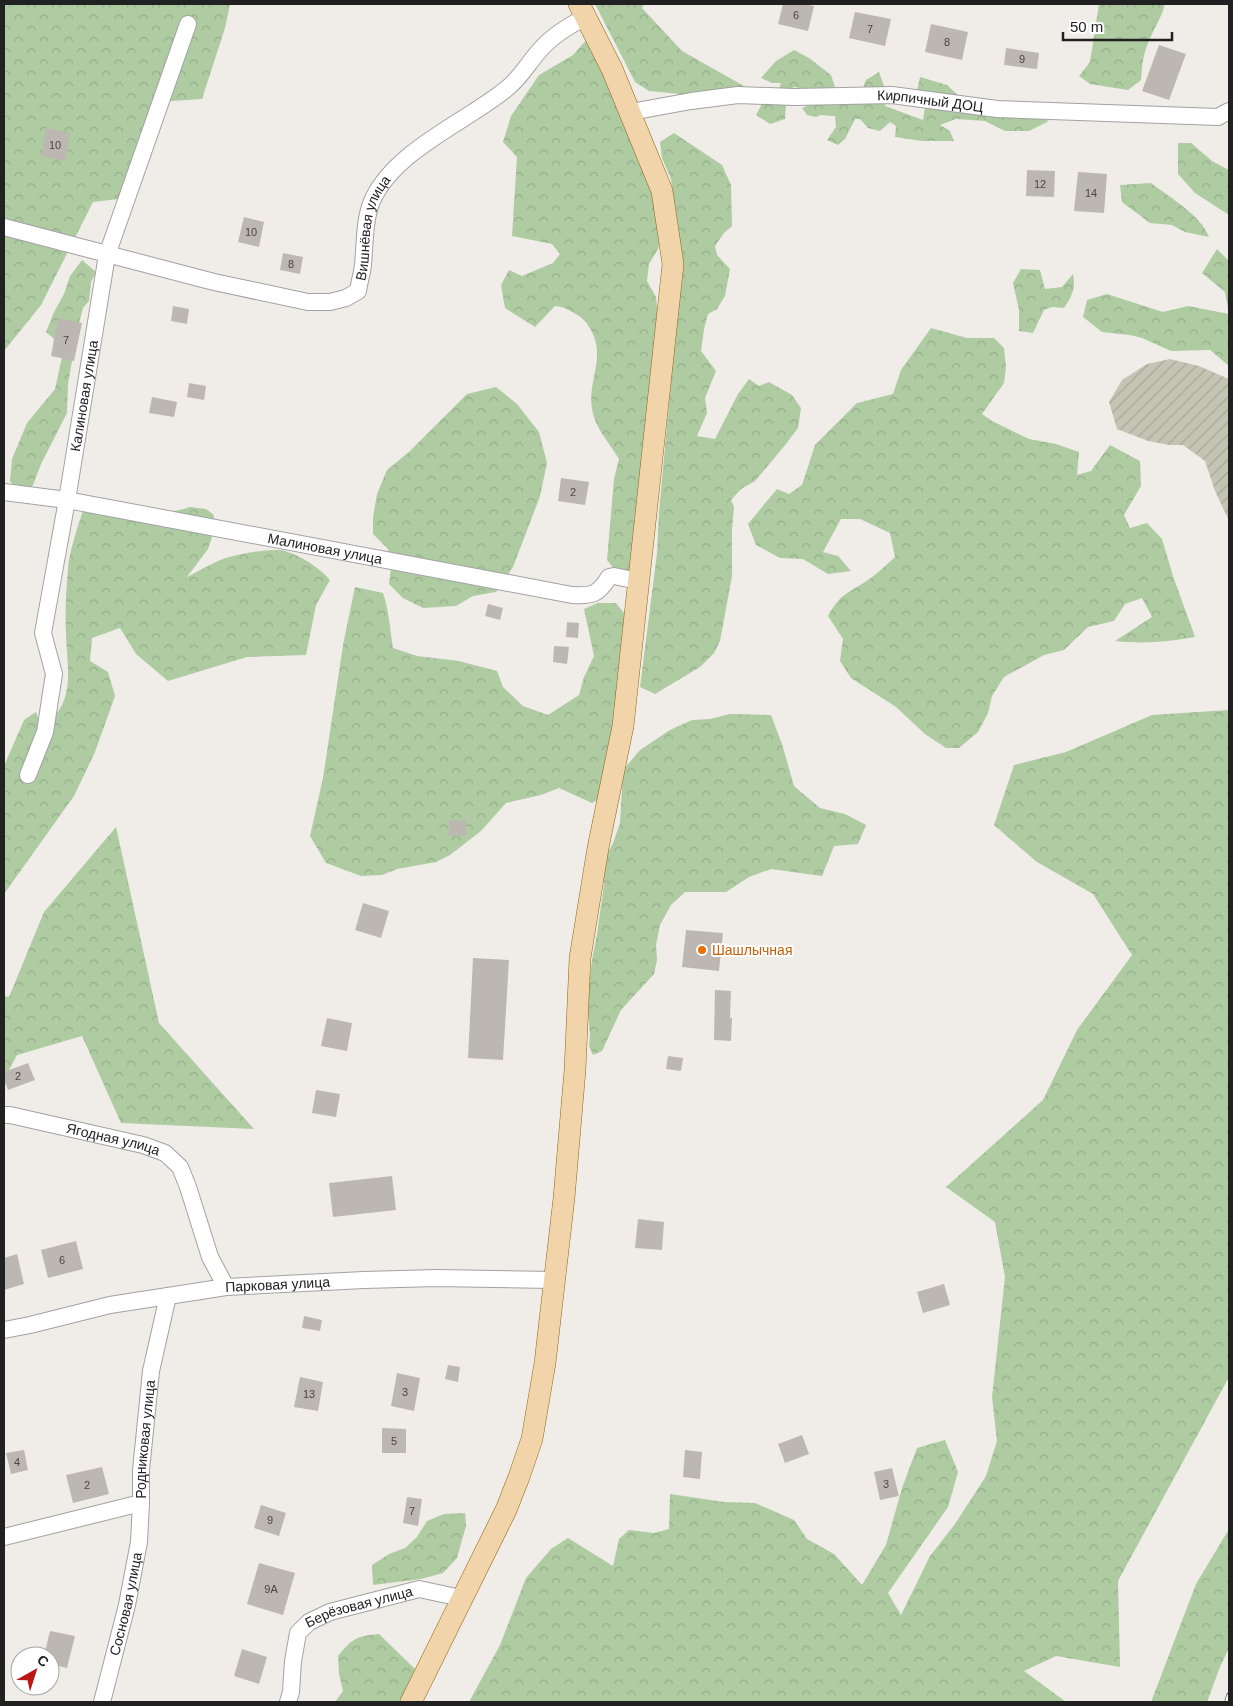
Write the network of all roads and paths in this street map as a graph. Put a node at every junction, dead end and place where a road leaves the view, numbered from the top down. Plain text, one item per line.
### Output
1 (583, 10) edge
2 (188, 24) dead end
3 (1229, 111) edge
4 (631, 112) junction
5 (4, 227) edge
6 (107, 255) junction
7 (4, 492) edge
8 (67, 500) junction
9 (638, 581) junction
10 (28, 775) dead end
11 (4, 1115) edge
12 (554, 1280) junction
13 (226, 1287) junction
14 (168, 1296) junction
15 (4, 1330) edge
16 (141, 1504) junction
17 (4, 1537) edge
18 (461, 1598) junction
19 (102, 1702) edge
20 (288, 1702) edge
21 (411, 1702) edge

1 - 4 main road
1 - 6 street, Вишнёвая улица
2 - 6 street, Калиновая улица
3 - 4 street, Кирпичный ДОЦ
4 - 9 main road
5 - 6 street, Вишнёвая улица
6 - 8 street, Калиновая улица
7 - 8 street, Малиновая улица
8 - 9 street, Малиновая улица
8 - 10 street, Калиновая улица
9 - 12 main road
11 - 13 street, Ягодная улица
12 - 13 street, Парковая улица
12 - 18 main road
13 - 14 street, Парковая улица
14 - 15 street, Парковая улица
14 - 16 street, Родниковая улица
16 - 17 street, Родниковая улица
16 - 19 street, Сосновая улица
18 - 20 street, Берёзовая улица
18 - 21 main road

